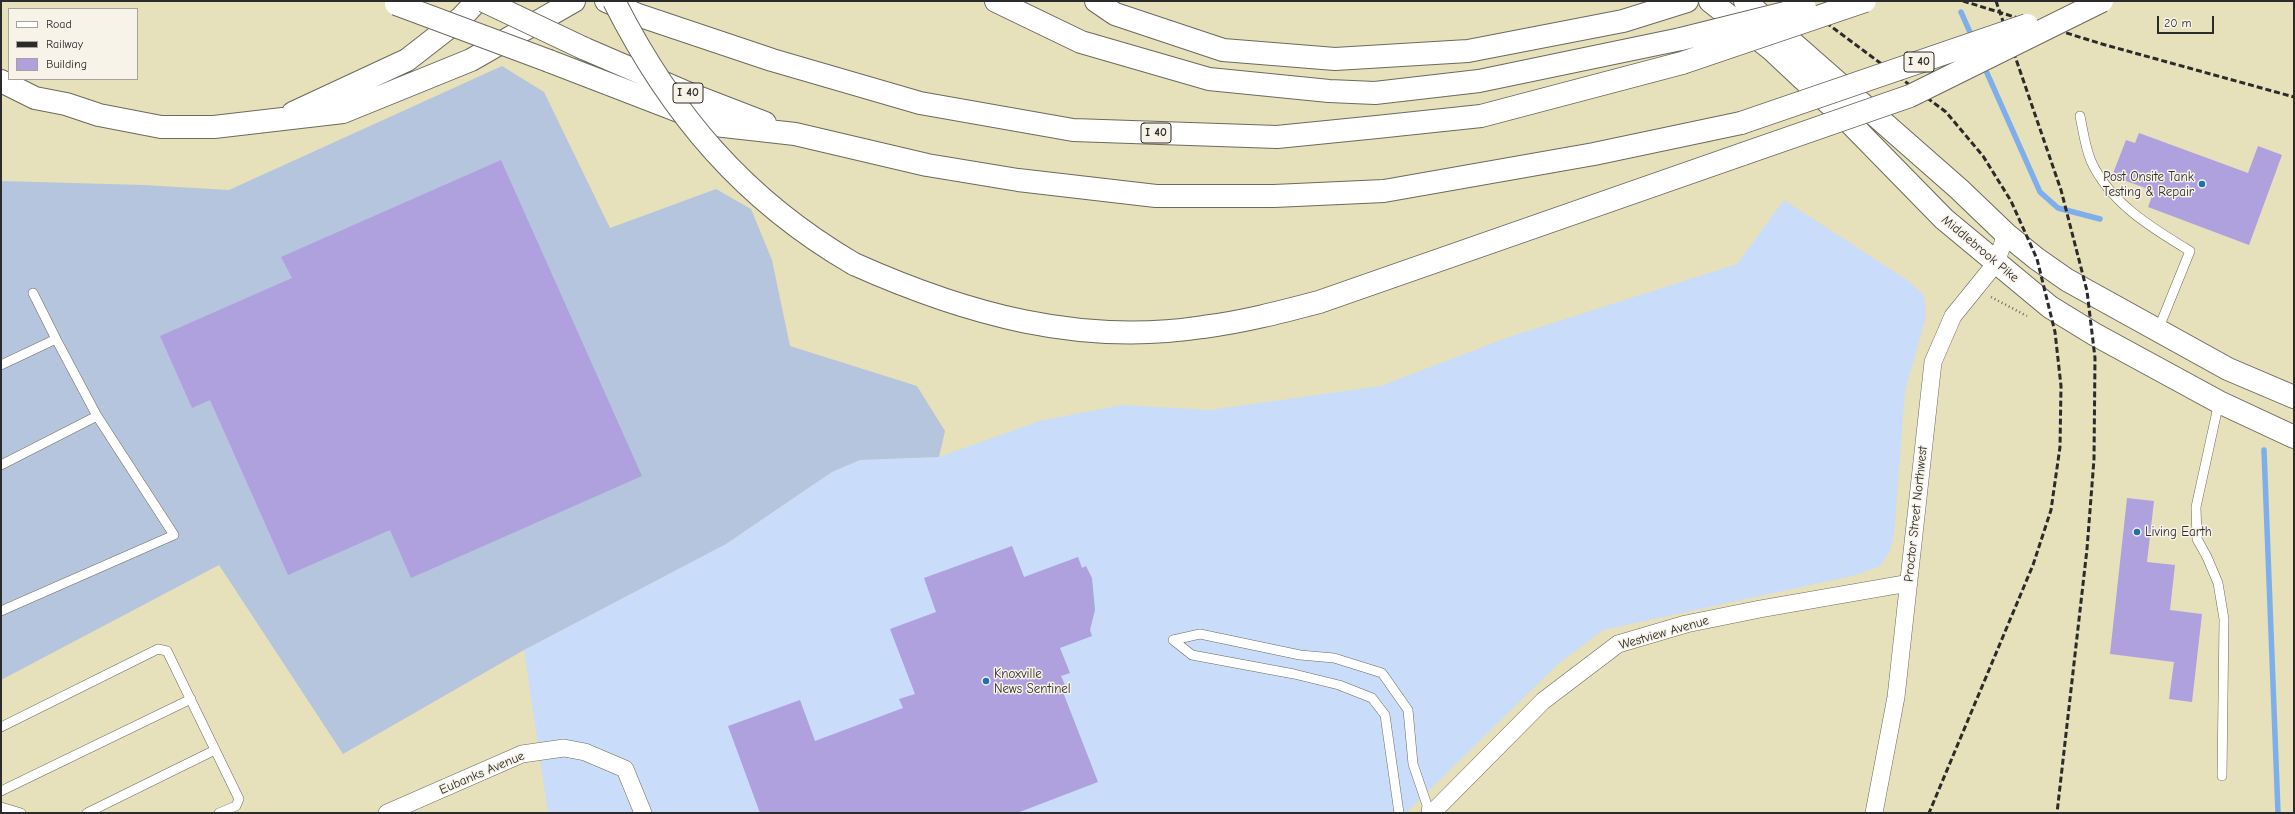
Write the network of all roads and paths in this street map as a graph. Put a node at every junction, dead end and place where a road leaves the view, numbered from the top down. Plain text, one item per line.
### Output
1 (477, 1) edge
2 (484, 1) edge
3 (574, 1) edge
4 (606, 1) edge
5 (614, 1) edge
6 (996, 1) edge
7 (1096, 1) edge
8 (1687, 1) edge
9 (1710, 1) edge
10 (1745, 1) edge
11 (1831, 1) edge
12 (1865, 1) edge
13 (2097, 1) edge
14 (2102, 1) edge
15 (392, 3) edge
16 (26, 80) edge
17 (1, 81) edge
18 (66, 104) junction
19 (2080, 116) dead end
20 (276, 121) junction
21 (795, 134) junction
22 (2006, 234) junction
23 (1996, 263) junction
24 (33, 293) dead end
25 (2158, 330) junction
26 (56, 338) junction
27 (1, 365) edge
28 (2294, 396) edge
29 (2219, 402) junction
30 (97, 416) junction
31 (2294, 437) edge
32 (1, 466) edge
33 (1908, 583) junction
34 (1, 611) edge
35 (190, 699) junction
36 (1, 727) edge
37 (215, 750) junction
38 (2222, 776) dead end
39 (1, 791) edge
40 (1, 807) edge
41 (20, 813) edge
42 (87, 813) edge
43 (219, 813) edge
44 (387, 813) edge
45 (643, 813) edge
46 (1399, 813) edge
47 (1426, 813) edge
48 (1432, 813) edge
49 (1874, 813) edge

1 - 20 main road
2 - 21 main road, I 40, bridge
3 - 20 main road
4 - 12 main road, I 40, bridge
5 - 14 main road, bridge
6 - 11 main road, bridge
7 - 8 main road
9 - 23 main road, Middlebrook Pike
10 - 22 main road
13 - 21 main road, I 40, bridge
15 - 21 main road, bridge
16 - 18 main road
17 - 18 main road
18 - 20 main road
19 - 25 lane
22 - 23 street, Proctor Street Northwest
22 - 25 main road
23 - 29 main road, Middlebrook Pike
23 - 33 street, Proctor Street Northwest
24 - 26 lane
25 - 28 main road
26 - 27 lane
26 - 30 lane
29 - 31 main road, Middlebrook Pike
29 - 38 lane
30 - 32 lane
30 - 34 lane
33 - 48 street, Westview Avenue
33 - 49 street, Proctor Street Northwest
35 - 36 lane
35 - 37 lane
35 - 39 lane
37 - 42 lane
37 - 43 lane
40 - 41 lane
44 - 45 street, Eubanks Avenue
46 - 47 lane

